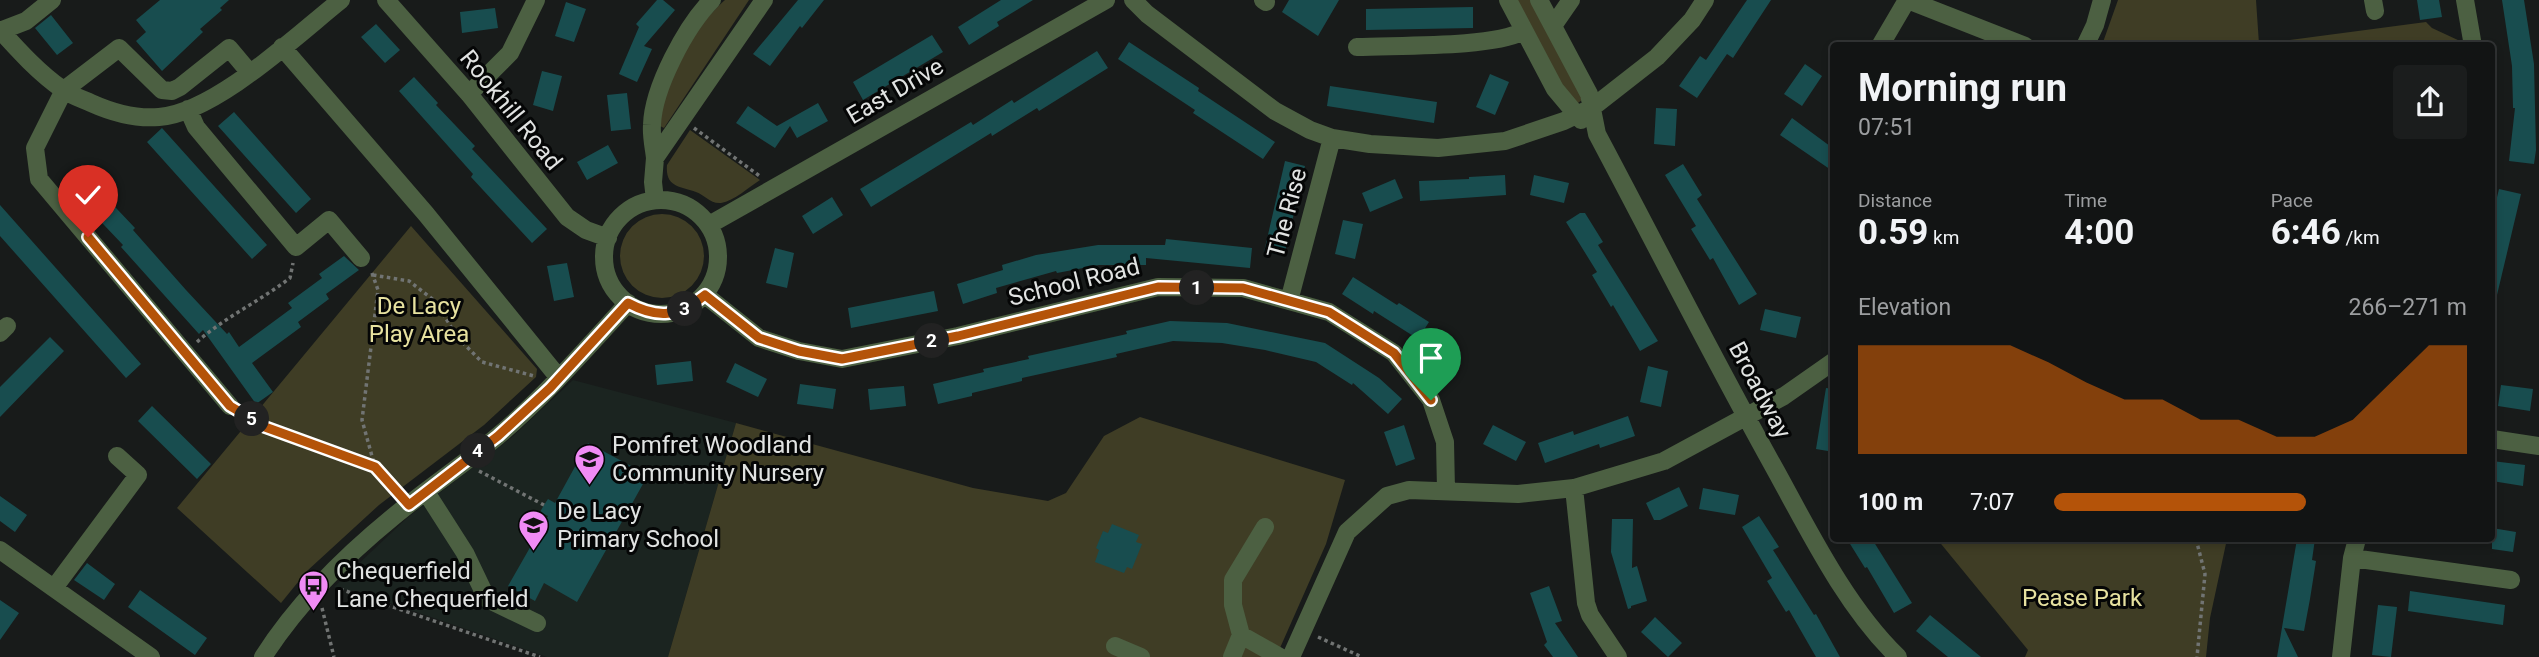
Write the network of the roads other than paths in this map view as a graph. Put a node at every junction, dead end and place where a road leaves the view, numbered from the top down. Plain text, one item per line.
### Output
1 (52, 0) edge
2 (341, 0) edge
3 (386, 0) edge
4 (536, 0) edge
5 (712, 0) edge
6 (764, 0) edge
7 (1106, 0) edge
8 (1133, 0) edge
9 (1508, 0) edge
10 (1539, 0) edge
11 (1571, 0) edge
12 (1704, 0) edge
13 (1907, 0) edge
14 (2102, 0) edge
15 (2465, 0) edge
16 (1553, 26) junction
17 (0, 31) edge
18 (1524, 31) junction
19 (1882, 42) edge
20 (2015, 42) edge
21 (2087, 42) edge
22 (2472, 42) edge
23 (282, 47) junction
24 (1357, 47) dead end
25 (250, 73) junction
26 (64, 90) junction
27 (469, 94) junction
28 (1592, 107) junction
29 (188, 109) junction
30 (1575, 115) junction
31 (1597, 134) junction
32 (1332, 138) junction
33 (655, 158) junction
34 (655, 200) junction
35 (709, 225) junction
36 (608, 238) junction
37 (361, 258) road end
38 (705, 295) junction
39 (1289, 301) junction
40 (628, 303) junction
41 (1830, 364) edge
42 (555, 383) junction
43 (230, 406) road end
44 (1746, 417) junction
45 (2495, 439) edge
46 (2539, 446) edge
47 (117, 456) dead end
48 (1574, 488) junction
49 (1446, 490) junction
50 (426, 492) junction
51 (1265, 527) dead end
52 (2356, 542) edge
53 (0, 550) edge
54 (2352, 558) junction
55 (2511, 580) dead end
56 (54, 588) junction
57 (537, 622) dead end
58 (1241, 635) junction
59 (1115, 646) dead end
60 (151, 657) edge
61 (263, 657) edge
62 (1141, 657) edge
63 (1231, 657) edge
64 (1280, 657) edge
65 (1291, 657) edge
66 (1618, 657) edge
67 (1898, 657) edge
68 (2341, 657) edge

1 - 17 street
2 - 23 street
3 - 27 street, Rookhill Road
4 - 27 street
5 - 33 street
6 - 33 street
7 - 35 street, East Drive
8 - 32 street
9 - 18 street, Broadway
10 - 16 street, Broadway
11 - 16 street
12 - 28 street
13 - 19 street
13 - 20 street
14 - 21 street
15 - 22 street
16 - 28 street, Broadway
17 - 26 street
18 - 24 street
18 - 30 street, Broadway
23 - 25 street
23 - 42 street
25 - 26 street
25 - 29 street
26 - 29 street
26 - 43 street
27 - 36 street, Rookhill Road
28 - 30 street
28 - 31 street, Broadway
29 - 37 street
30 - 31 street, Broadway
30 - 32 street
31 - 44 street, Broadway
32 - 39 street, The Rise
33 - 34 street
34 - 35 street
34 - 36 street
35 - 38 street
36 - 40 street
38 - 39 street, School Road
38 - 40 street
39 - 49 street, School Road
40 - 42 street
41 - 44 street
42 - 50 street
44 - 48 street
44 - 67 street, Broadway
45 - 46 street
47 - 56 street
48 - 49 street
48 - 66 street
49 - 65 street
50 - 57 street
50 - 61 street
51 - 58 street
52 - 54 street
53 - 56 street
54 - 55 street
54 - 68 street
56 - 60 street
58 - 63 street
58 - 64 street
59 - 62 street

